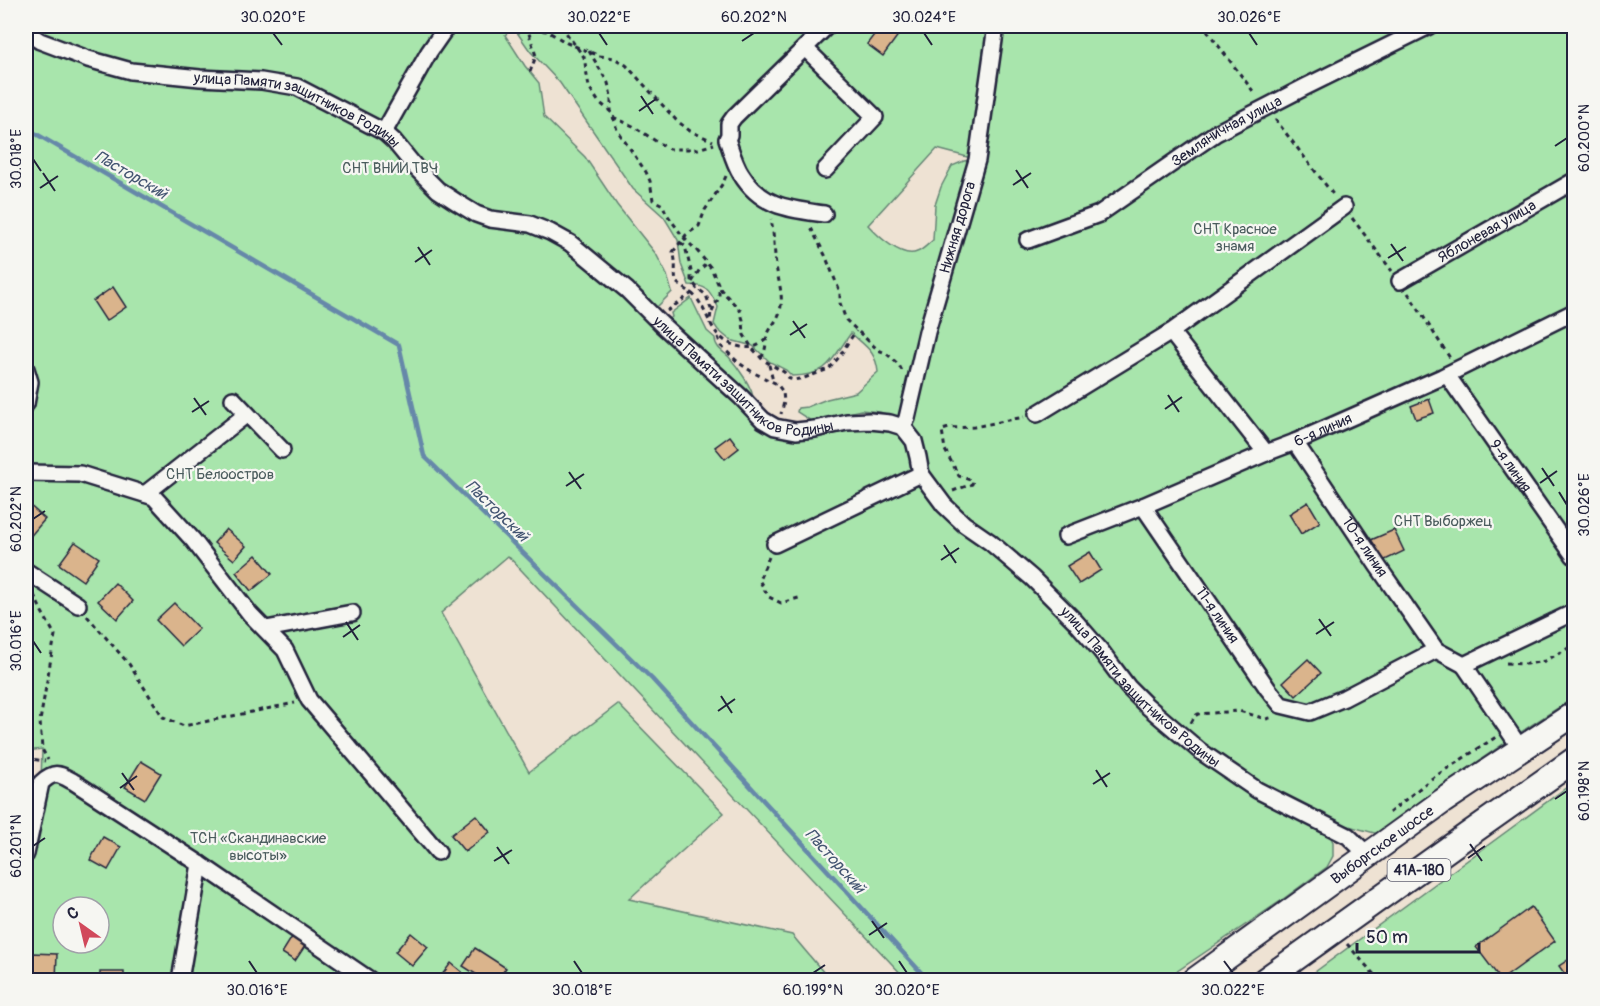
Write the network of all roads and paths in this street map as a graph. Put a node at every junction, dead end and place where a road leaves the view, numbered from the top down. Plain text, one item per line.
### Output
1 (447, 26) edge
2 (526, 26) edge
3 (536, 26) edge
4 (561, 26) edge
5 (827, 26) edge
6 (996, 26) edge
7 (1430, 26) edge
8 (26, 32) edge
9 (578, 47) junction
10 (805, 48) junction
11 (587, 50) junction
12 (530, 72) dead end
13 (613, 115) junction
14 (384, 132) junction
15 (732, 152) junction
16 (825, 170) dead end
17 (1575, 181) edge
18 (767, 201) junction
19 (1344, 207) dead end
20 (800, 211) junction
21 (824, 214) dead end
22 (684, 238) junction
23 (1028, 240) dead end
24 (681, 243) junction
25 (708, 263) junction
26 (1400, 281) dead end
27 (692, 282) junction
28 (697, 288) junction
29 (720, 288) junction
30 (692, 293) junction
31 (1575, 312) edge
32 (712, 314) junction
33 (657, 319) junction
34 (710, 324) junction
35 (856, 331) junction
36 (1171, 332) junction
37 (717, 335) junction
38 (766, 338) junction
39 (752, 348) junction
40 (761, 358) junction
41 (768, 364) junction
42 (1447, 375) junction
43 (27, 378) edge
44 (774, 383) junction
45 (914, 391) junction
46 (233, 399) dead end
47 (26, 404) edge
48 (247, 414) junction
49 (1037, 414) joint
50 (776, 427) junction
51 (903, 427) junction
52 (1295, 442) junction
53 (282, 450) dead end
54 (1266, 453) junction
55 (26, 473) edge
56 (921, 474) junction
57 (950, 492) dead end
58 (145, 494) junction
59 (1143, 506) junction
60 (1066, 536) dead end
61 (775, 544) joint
62 (1575, 556) edge
63 (26, 571) edge
64 (34, 593) dead end
65 (802, 597) dead end
66 (78, 605) joint
67 (1575, 612) edge
68 (351, 613) dead end
69 (266, 629) junction
70 (1575, 645) edge
71 (1436, 650) junction
72 (1469, 662) junction
73 (309, 700) junction
74 (1281, 705) junction
75 (1575, 714) edge
76 (1182, 736) junction
77 (1514, 740) junction
78 (26, 760) edge
79 (1575, 760) edge
80 (1389, 814) dead end
81 (438, 852) dead end
82 (26, 854) edge
83 (1368, 855) junction
84 (200, 864) junction
85 (1342, 938) dead end
86 (180, 981) edge
87 (370, 981) edge
88 (1195, 981) edge
89 (1265, 981) edge
90 (1379, 981) edge

1 - 14 street
2 - 3 path
2 - 9 path
2 - 12 path
4 - 9 path
5 - 10 street
6 - 45 street, Нижняя дорога
7 - 23 street, Земляничная улица
8 - 14 street, улица Памяти защитников Родины
9 - 11 path
9 - 13 path
10 - 15 street
10 - 16 street
11 - 13 path
11 - 13 path
13 - 22 path
14 - 33 street, улица Памяти защитников Родины
15 - 18 street
15 - 22 path
17 - 26 street, Яблоневая улица
18 - 20 street
18 - 38 path
19 - 36 street
20 - 21 street
20 - 35 path
22 - 24 path
22 - 25 path
24 - 27 path
24 - 30 path
25 - 27 path
25 - 29 path
27 - 28 path
28 - 30 path
28 - 32 path
29 - 32 path
29 - 39 path
30 - 33 path
30 - 34 path
31 - 42 street, 6-я линия
32 - 34 path
33 - 50 street, улица Памяти защитников Родины
34 - 37 path
35 - 41 path
35 - 45 path
36 - 49 street
36 - 54 street
37 - 39 path
37 - 44 path
38 - 39 path
38 - 40 path
39 - 40 path
40 - 41 path
41 - 44 path
42 - 52 street, 6-я линия
42 - 62 street, 9-я линия
43 - 47 street
44 - 50 path
45 - 51 street, Нижняя дорога
46 - 48 street
48 - 53 street
48 - 58 street
49 - 57 path
50 - 51 street, улица Памяти защитников Родины
51 - 56 street, улица Памяти защитников Родины
52 - 54 street, 6-я линия
52 - 71 street, 10-я линия
54 - 59 street, 6-я линия
55 - 58 street
56 - 61 street
56 - 76 street, улица Памяти защитников Родины
58 - 69 street
59 - 60 street, 6-я линия
59 - 74 street, 11-я линия
61 - 65 path
63 - 66 street
64 - 78 path
66 - 73 path
67 - 72 street
68 - 69 street
69 - 73 street
70 - 72 path
71 - 72 street
71 - 74 street
72 - 77 street
73 - 81 street
74 - 76 path
75 - 77 main road, Выборгское шоссе / 41А-180
76 - 83 street, улица Памяти защитников Родины
77 - 80 path
77 - 83 main road, Выборгское шоссе / 41А-180
79 - 89 main road, 41А-180
82 - 84 street
83 - 88 main road, Выборгское шоссе / 41А-180
84 - 86 street
84 - 87 street
85 - 90 path

